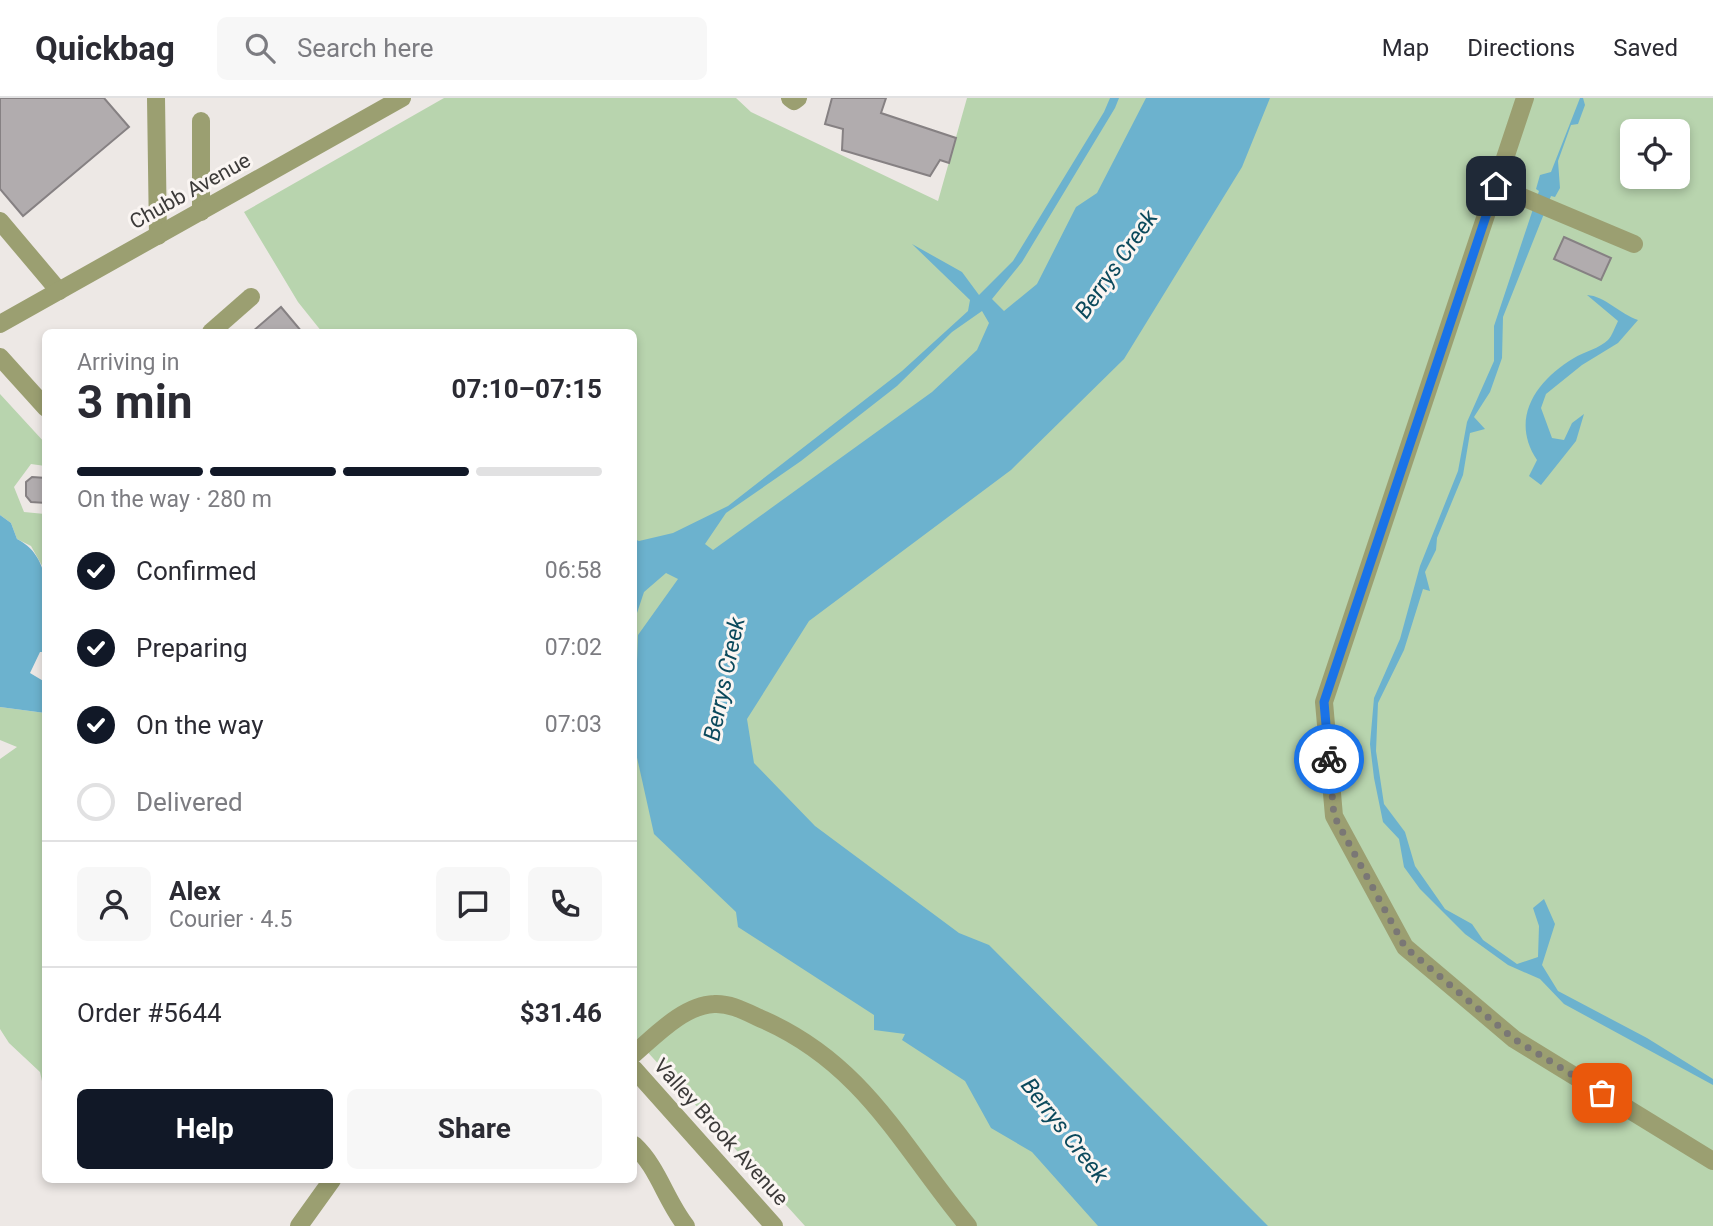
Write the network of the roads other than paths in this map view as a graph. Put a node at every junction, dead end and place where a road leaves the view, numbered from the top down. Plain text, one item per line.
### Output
1 (156, 98) edge
2 (402, 98) edge
3 (790, 98) edge
4 (798, 98) edge
5 (1525, 98) edge
6 (201, 121) dead end
7 (1496, 186) junction
8 (201, 212) junction
9 (0, 221) edge
10 (158, 236) junction
11 (1634, 244) dead end
12 (60, 290) junction
13 (251, 297) dead end
14 (0, 324) edge
15 (214, 329) edge
16 (0, 357) edge
17 (42, 404) edge
18 (637, 1052) edge
19 (637, 1072) edge
20 (637, 1149) edge
21 (1713, 1161) edge
22 (330, 1183) edge
23 (299, 1226) edge
24 (686, 1226) edge
25 (774, 1226) edge
26 (968, 1226) edge

1 - 10 street
2 - 8 street, Chubb Avenue
3 - 4 street
5 - 7 street
6 - 8 street
7 - 11 street
7 - 21 street
8 - 10 street, Chubb Avenue
9 - 12 street
10 - 12 street, Chubb Avenue
12 - 14 street, Chubb Avenue
13 - 15 street
16 - 17 street
18 - 26 street
19 - 25 street, Valley Brook Avenue
20 - 24 street
22 - 23 street

